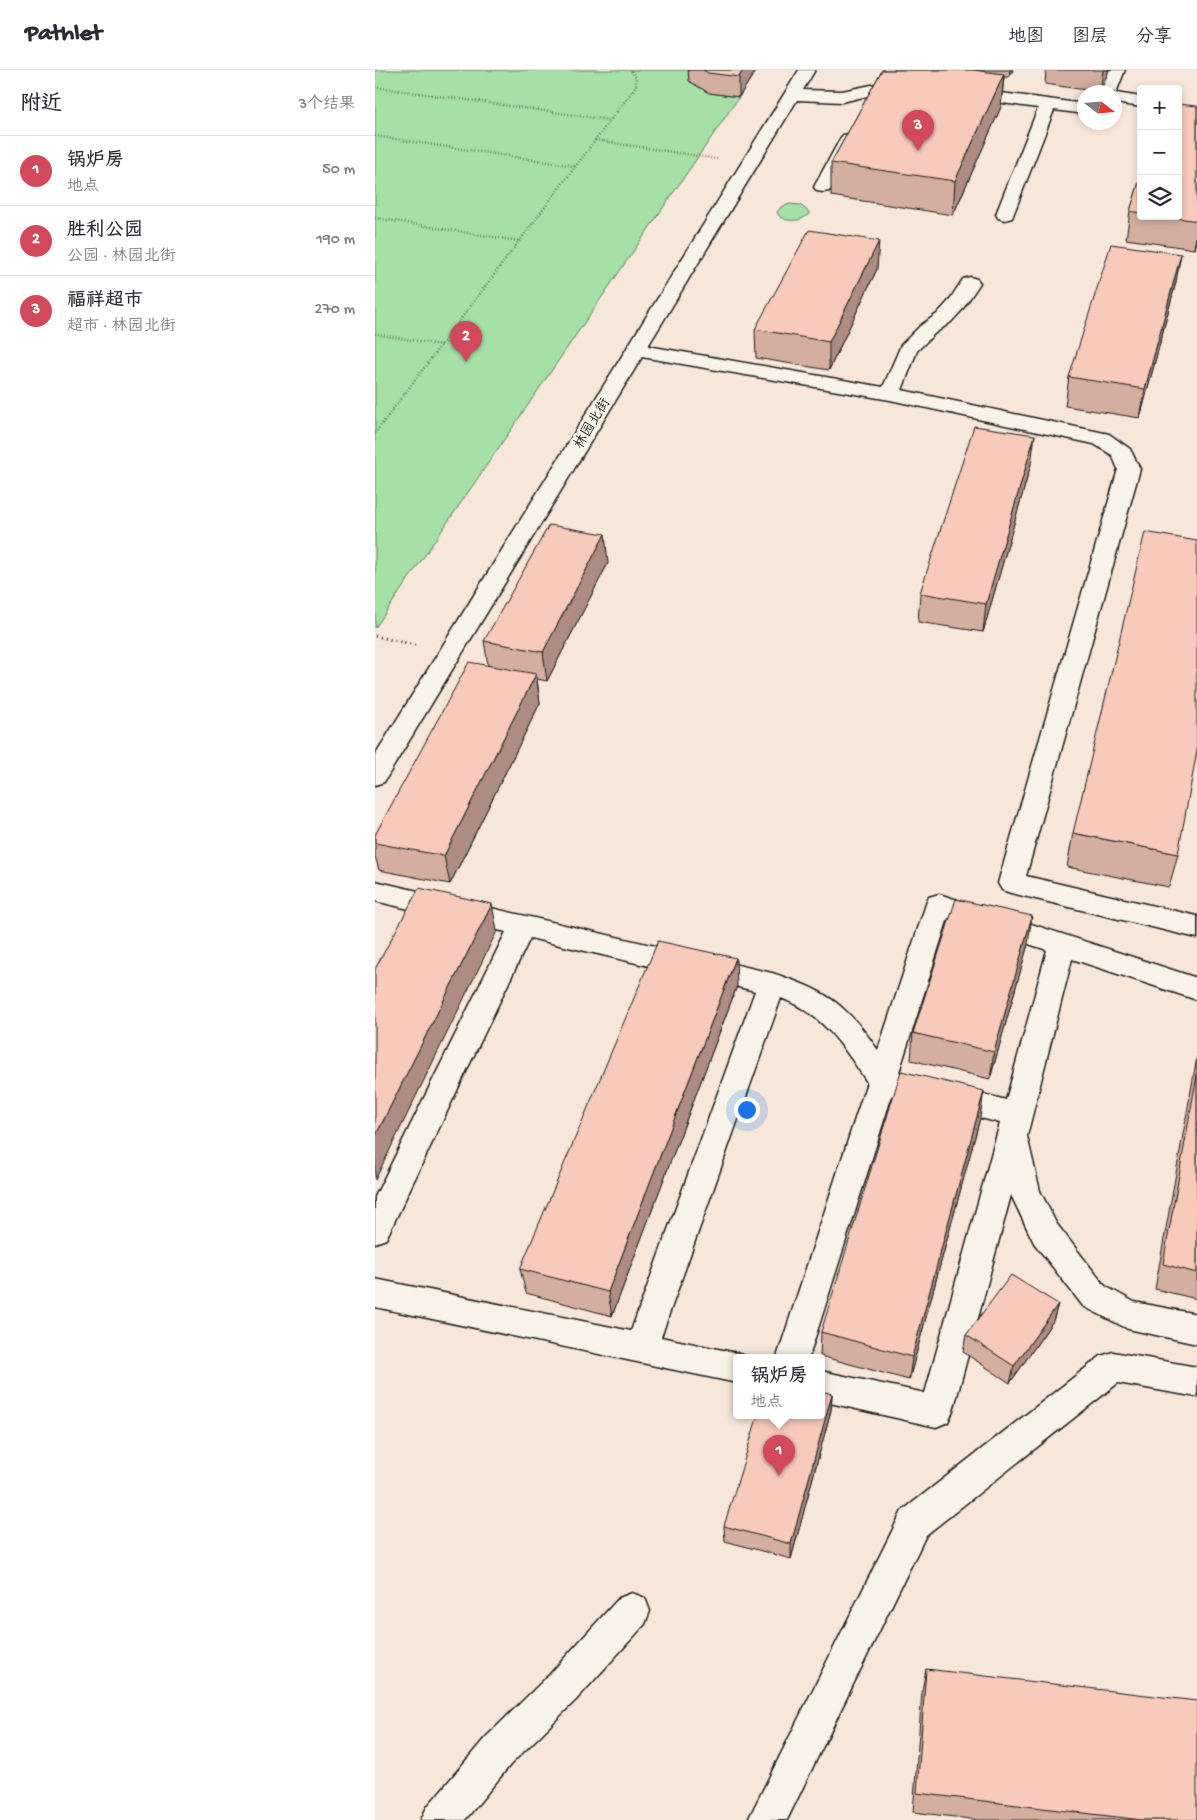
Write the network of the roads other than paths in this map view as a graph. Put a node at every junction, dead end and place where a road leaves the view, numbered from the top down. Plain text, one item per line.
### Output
1 (807, 70) edge
2 (1117, 70) edge
3 (963, 76) edge
4 (1111, 85) edge
5 (928, 88) edge
6 (947, 90) edge
7 (1077, 93) edge
8 (873, 96) edge
9 (790, 98) junction
10 (1122, 99) edge
11 (1137, 101) edge
12 (1048, 104) junction
13 (1077, 108) edge
14 (1122, 114) edge
15 (859, 116) junction
16 (1137, 116) edge
17 (823, 187) dead end
18 (1005, 214) dead end
19 (970, 283) dead end
20 (635, 350) junction
21 (890, 394) junction
22 (375, 776) edge
23 (375, 891) edge
24 (523, 925) junction
25 (1197, 927) edge
26 (1061, 945) junction
27 (773, 984) junction
28 (1197, 989) edge
29 (882, 1080) junction
30 (1015, 1126) junction
31 (375, 1229) edge
32 (375, 1293) edge
33 (1197, 1329) edge
34 (641, 1348) junction
35 (794, 1354) edge
36 (733, 1367) edge
37 (1197, 1382) edge
38 (825, 1387) edge
39 (632, 1611) dead end
40 (774, 1819) edge
41 (439, 1820) edge

1 - 9 street, 林园北街
2 - 4 street
3 - 7 street
5 - 9 street
6 - 12 street
8 - 15 street
9 - 15 street
9 - 20 street, 林园北街
10 - 11 street
12 - 13 street
12 - 18 street
14 - 16 street
15 - 17 street
19 - 21 street
20 - 21 street
20 - 22 street, 林园北街
21 - 25 street
23 - 24 street
24 - 27 street
24 - 31 street
26 - 28 street
26 - 29 street
26 - 30 street
27 - 29 street
27 - 34 street
29 - 30 street
29 - 35 street
30 - 33 street
30 - 38 street
32 - 34 street
34 - 36 street
37 - 40 street
39 - 41 street

